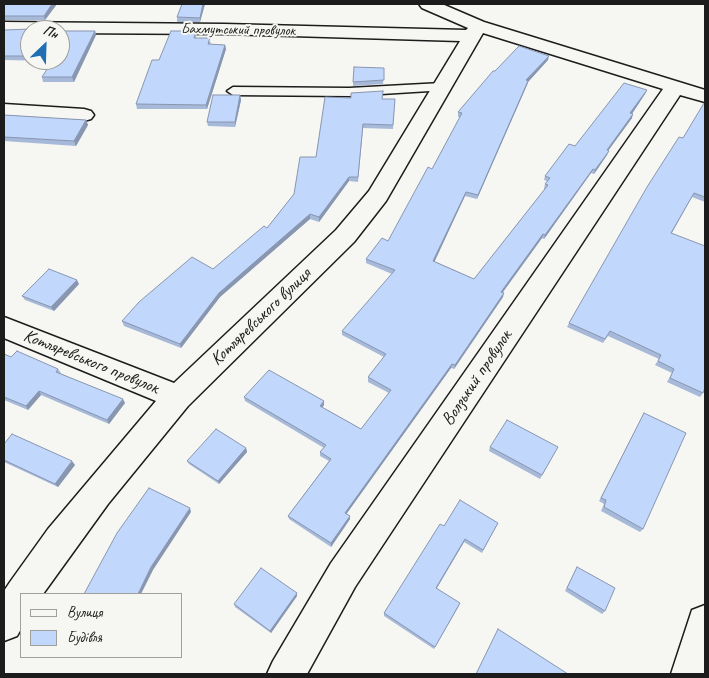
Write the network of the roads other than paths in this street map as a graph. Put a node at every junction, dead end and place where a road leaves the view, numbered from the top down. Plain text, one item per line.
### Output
1 (428, 4) edge
2 (4, 27) edge
3 (475, 31) junction
4 (442, 87) junction
5 (675, 87) junction
6 (232, 91) dead end
7 (705, 96) edge
8 (4, 110) edge
9 (84, 115) dead end
10 (4, 327) edge
11 (178, 397) junction
12 (23, 593) edge
13 (20, 598) edge
14 (4, 623) edge
15 (705, 623) edge
16 (286, 674) edge
17 (690, 674) edge

1 - 3 street
2 - 3 street, Бахмутський провулок
3 - 4 street, Котляревського вулиця
3 - 5 street
4 - 6 lane
4 - 11 street, Котляревського вулиця
5 - 7 street
5 - 16 street, Волзький провулок
8 - 9 street
10 - 11 street, Котляревського провулок
11 - 12 street, Котляревського вулиця
13 - 14 street, Котляревського вулиця
15 - 17 street

